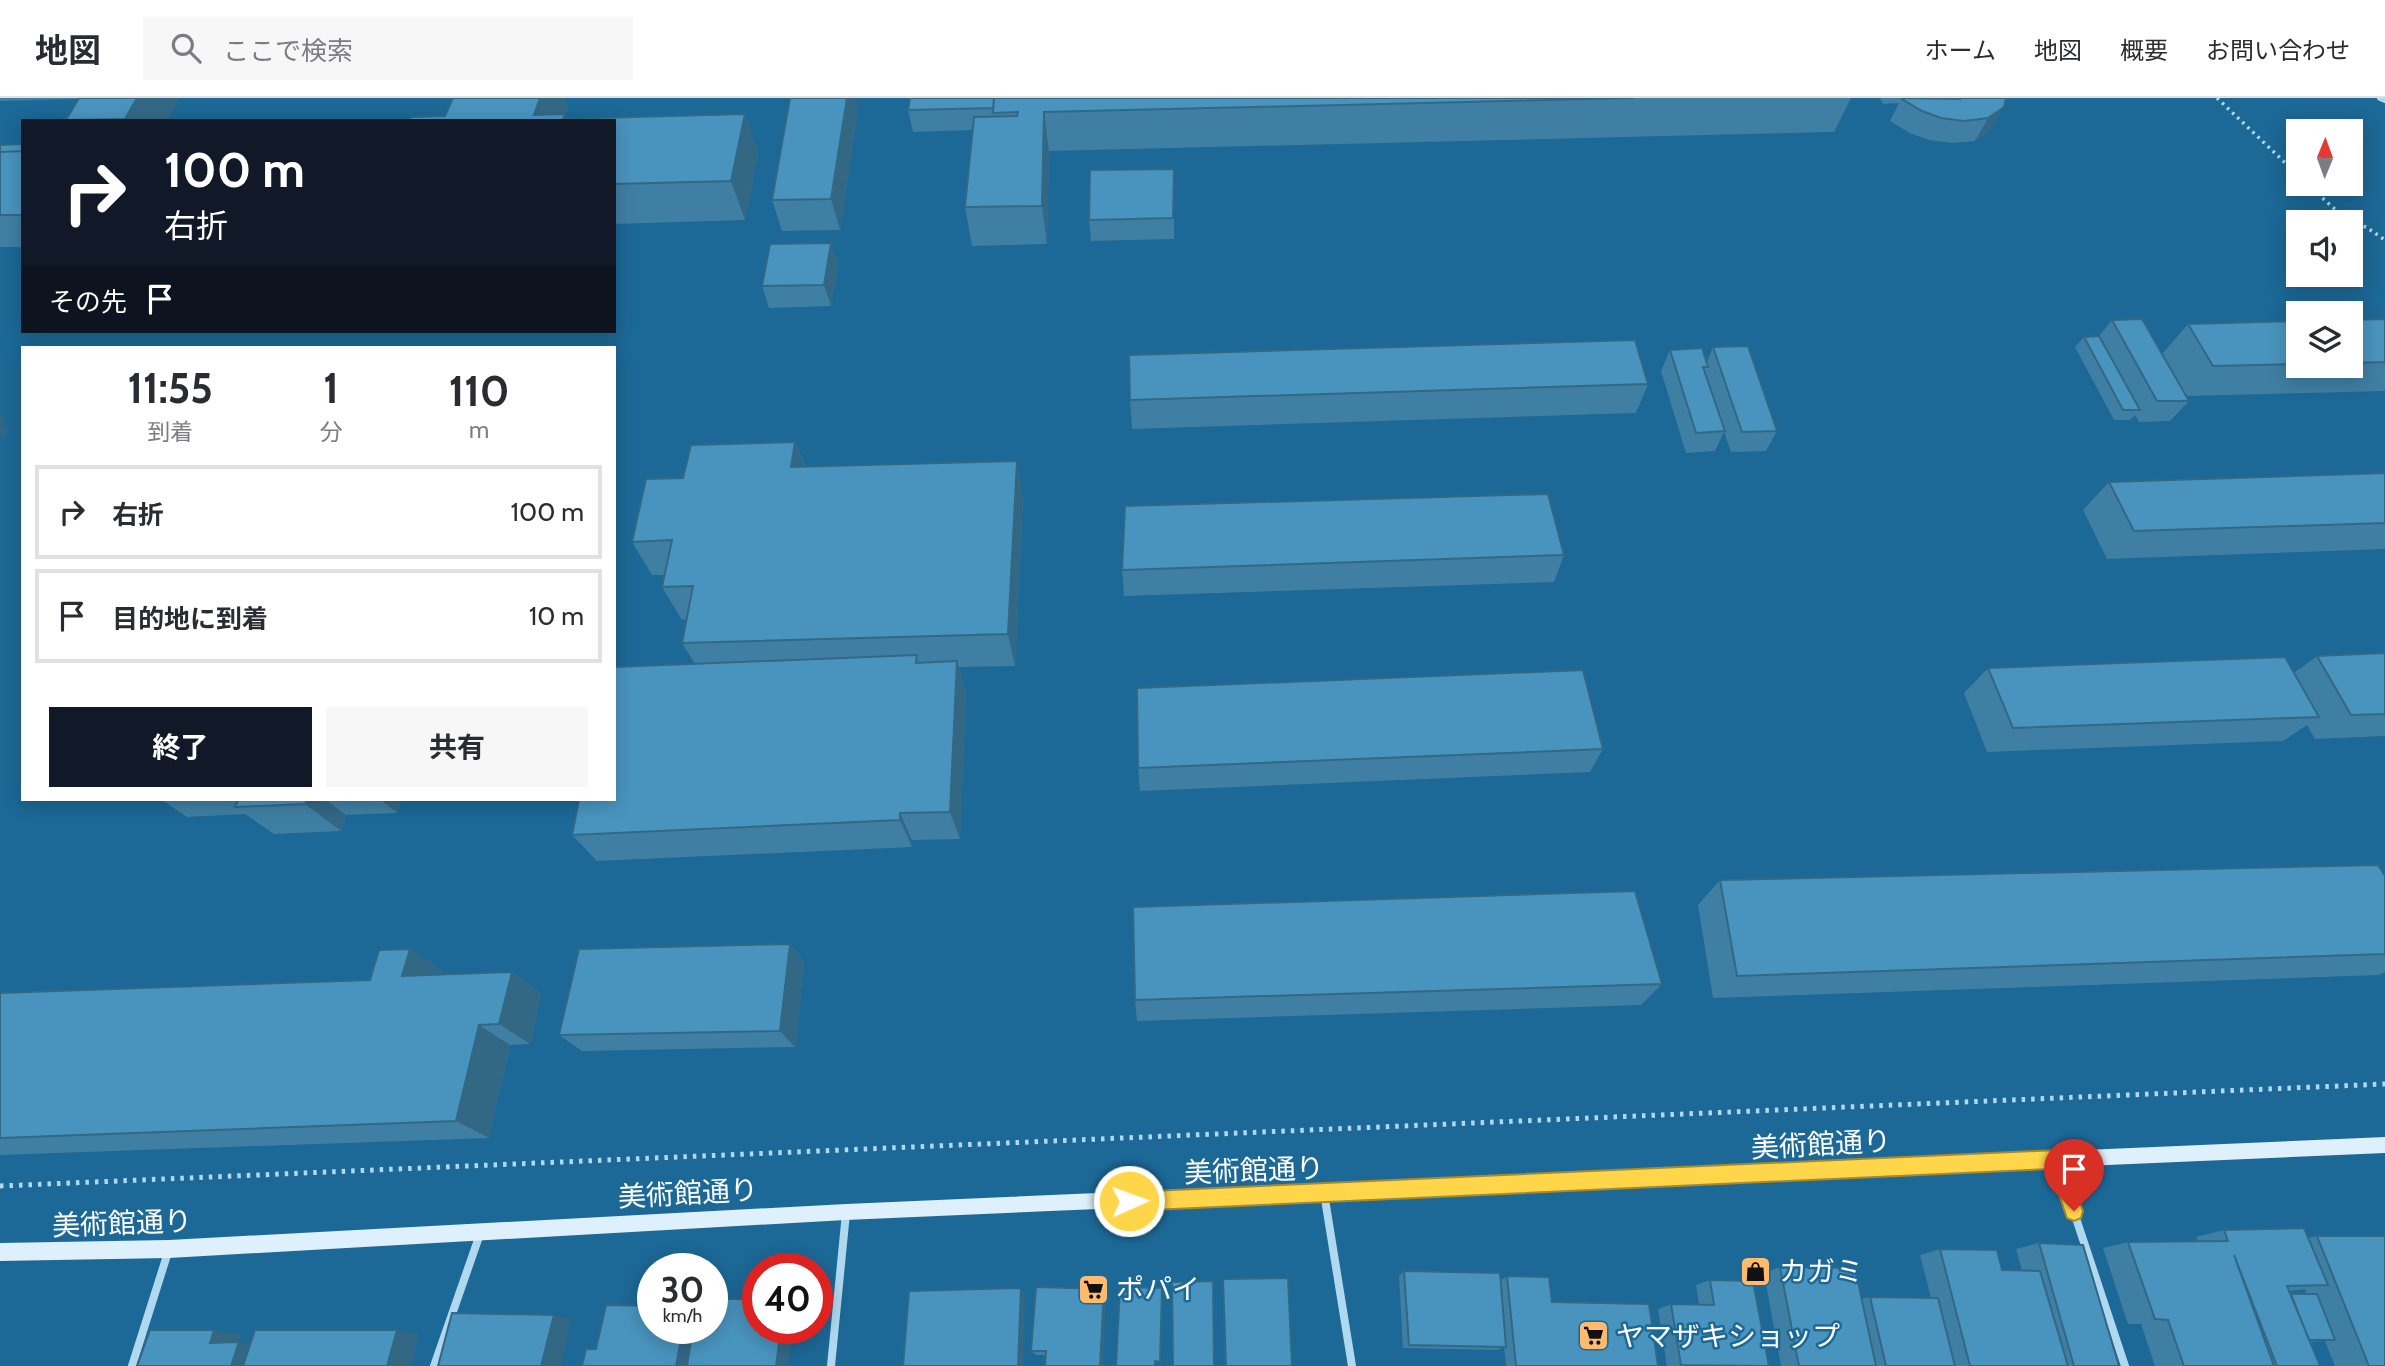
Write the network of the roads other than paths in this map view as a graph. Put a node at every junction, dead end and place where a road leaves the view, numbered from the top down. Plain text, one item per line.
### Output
1 (2380, 98) edge
2 (2385, 100) edge
3 (2385, 1145) edge
4 (2057, 1159) junction
5 (1324, 1193) junction
6 (846, 1212) junction
7 (481, 1230) junction
8 (169, 1249) junction
9 (0, 1252) edge
10 (132, 1366) edge
11 (434, 1366) edge
12 (831, 1366) edge
13 (1352, 1366) edge
14 (2125, 1366) edge

1 - 2 street
3 - 4 street, 美術館通り
4 - 5 street, 美術館通り
4 - 14 street
5 - 6 street, 美術館通り
5 - 13 street
6 - 7 street, 美術館通り
6 - 12 street
7 - 8 street, 美術館通り
7 - 11 street
8 - 9 street, 美術館通り
8 - 10 street

